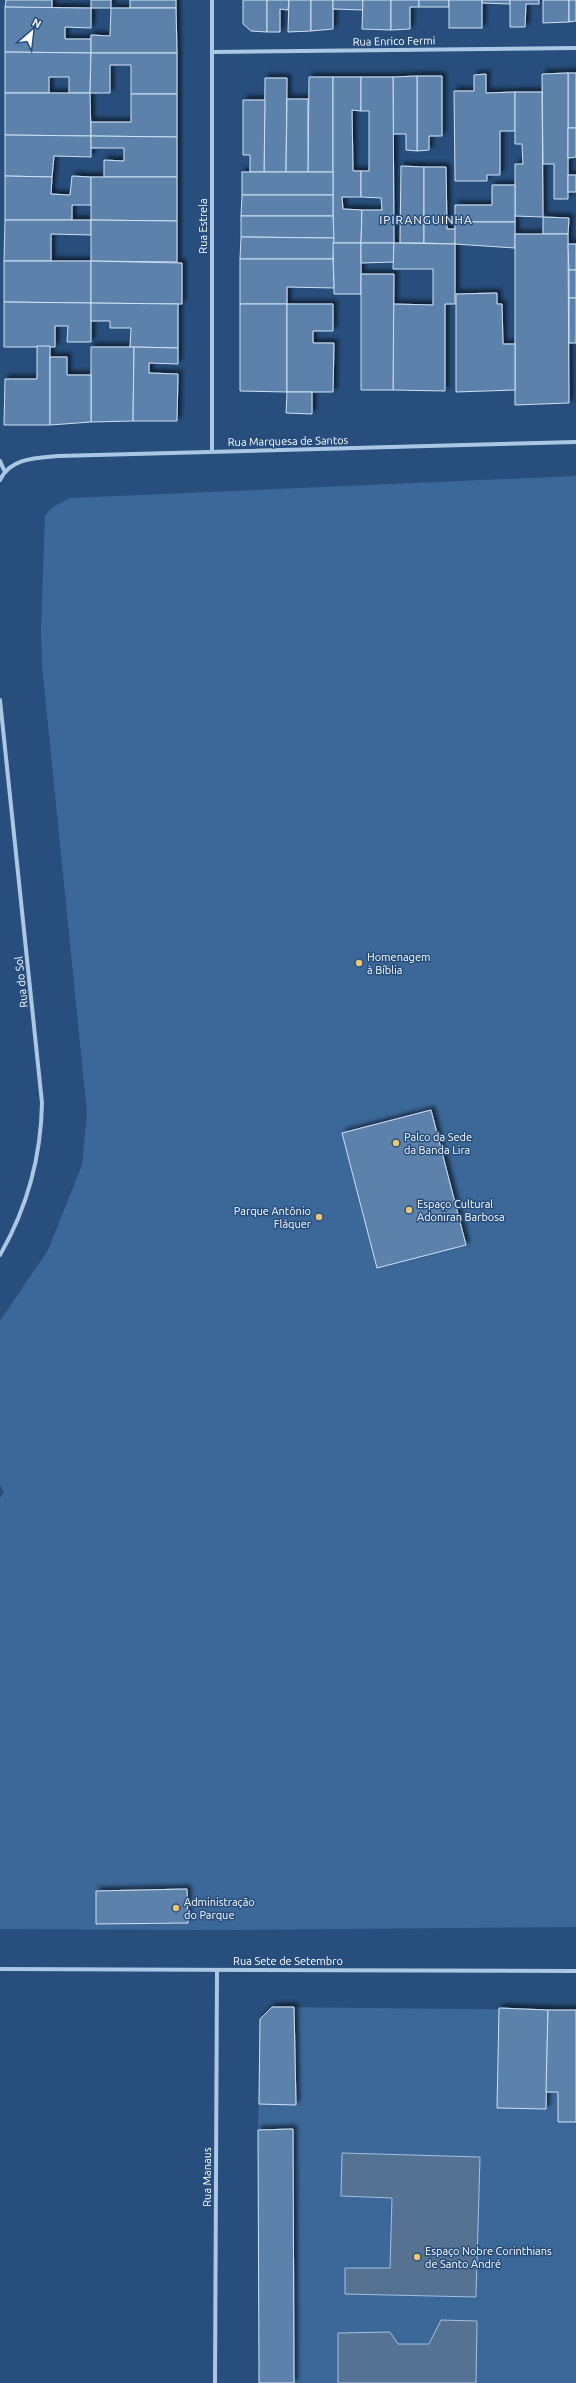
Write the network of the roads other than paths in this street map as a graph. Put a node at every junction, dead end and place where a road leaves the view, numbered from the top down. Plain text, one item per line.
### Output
1 (212, 0) edge
2 (576, 48) edge
3 (213, 52) junction
4 (576, 442) edge
5 (212, 452) junction
6 (0, 461) edge
7 (4, 470) junction
8 (0, 480) edge
9 (0, 700) edge
10 (0, 1254) edge
11 (0, 1969) edge
12 (217, 1970) junction
13 (576, 1971) edge
14 (214, 2383) edge

1 - 3 street, Rua Estrela
2 - 3 street, Rua Enrico Fermi
3 - 5 street, Rua Estrela
4 - 5 street, Rua Marquesa de Santos
5 - 7 street, Rua Marquesa de Santos
6 - 7 street
7 - 8 street
9 - 10 street, Rua do Sol
11 - 12 street, Rua Sete de Setembro
12 - 13 street, Rua Sete de Setembro
12 - 14 street, Rua Manaus

